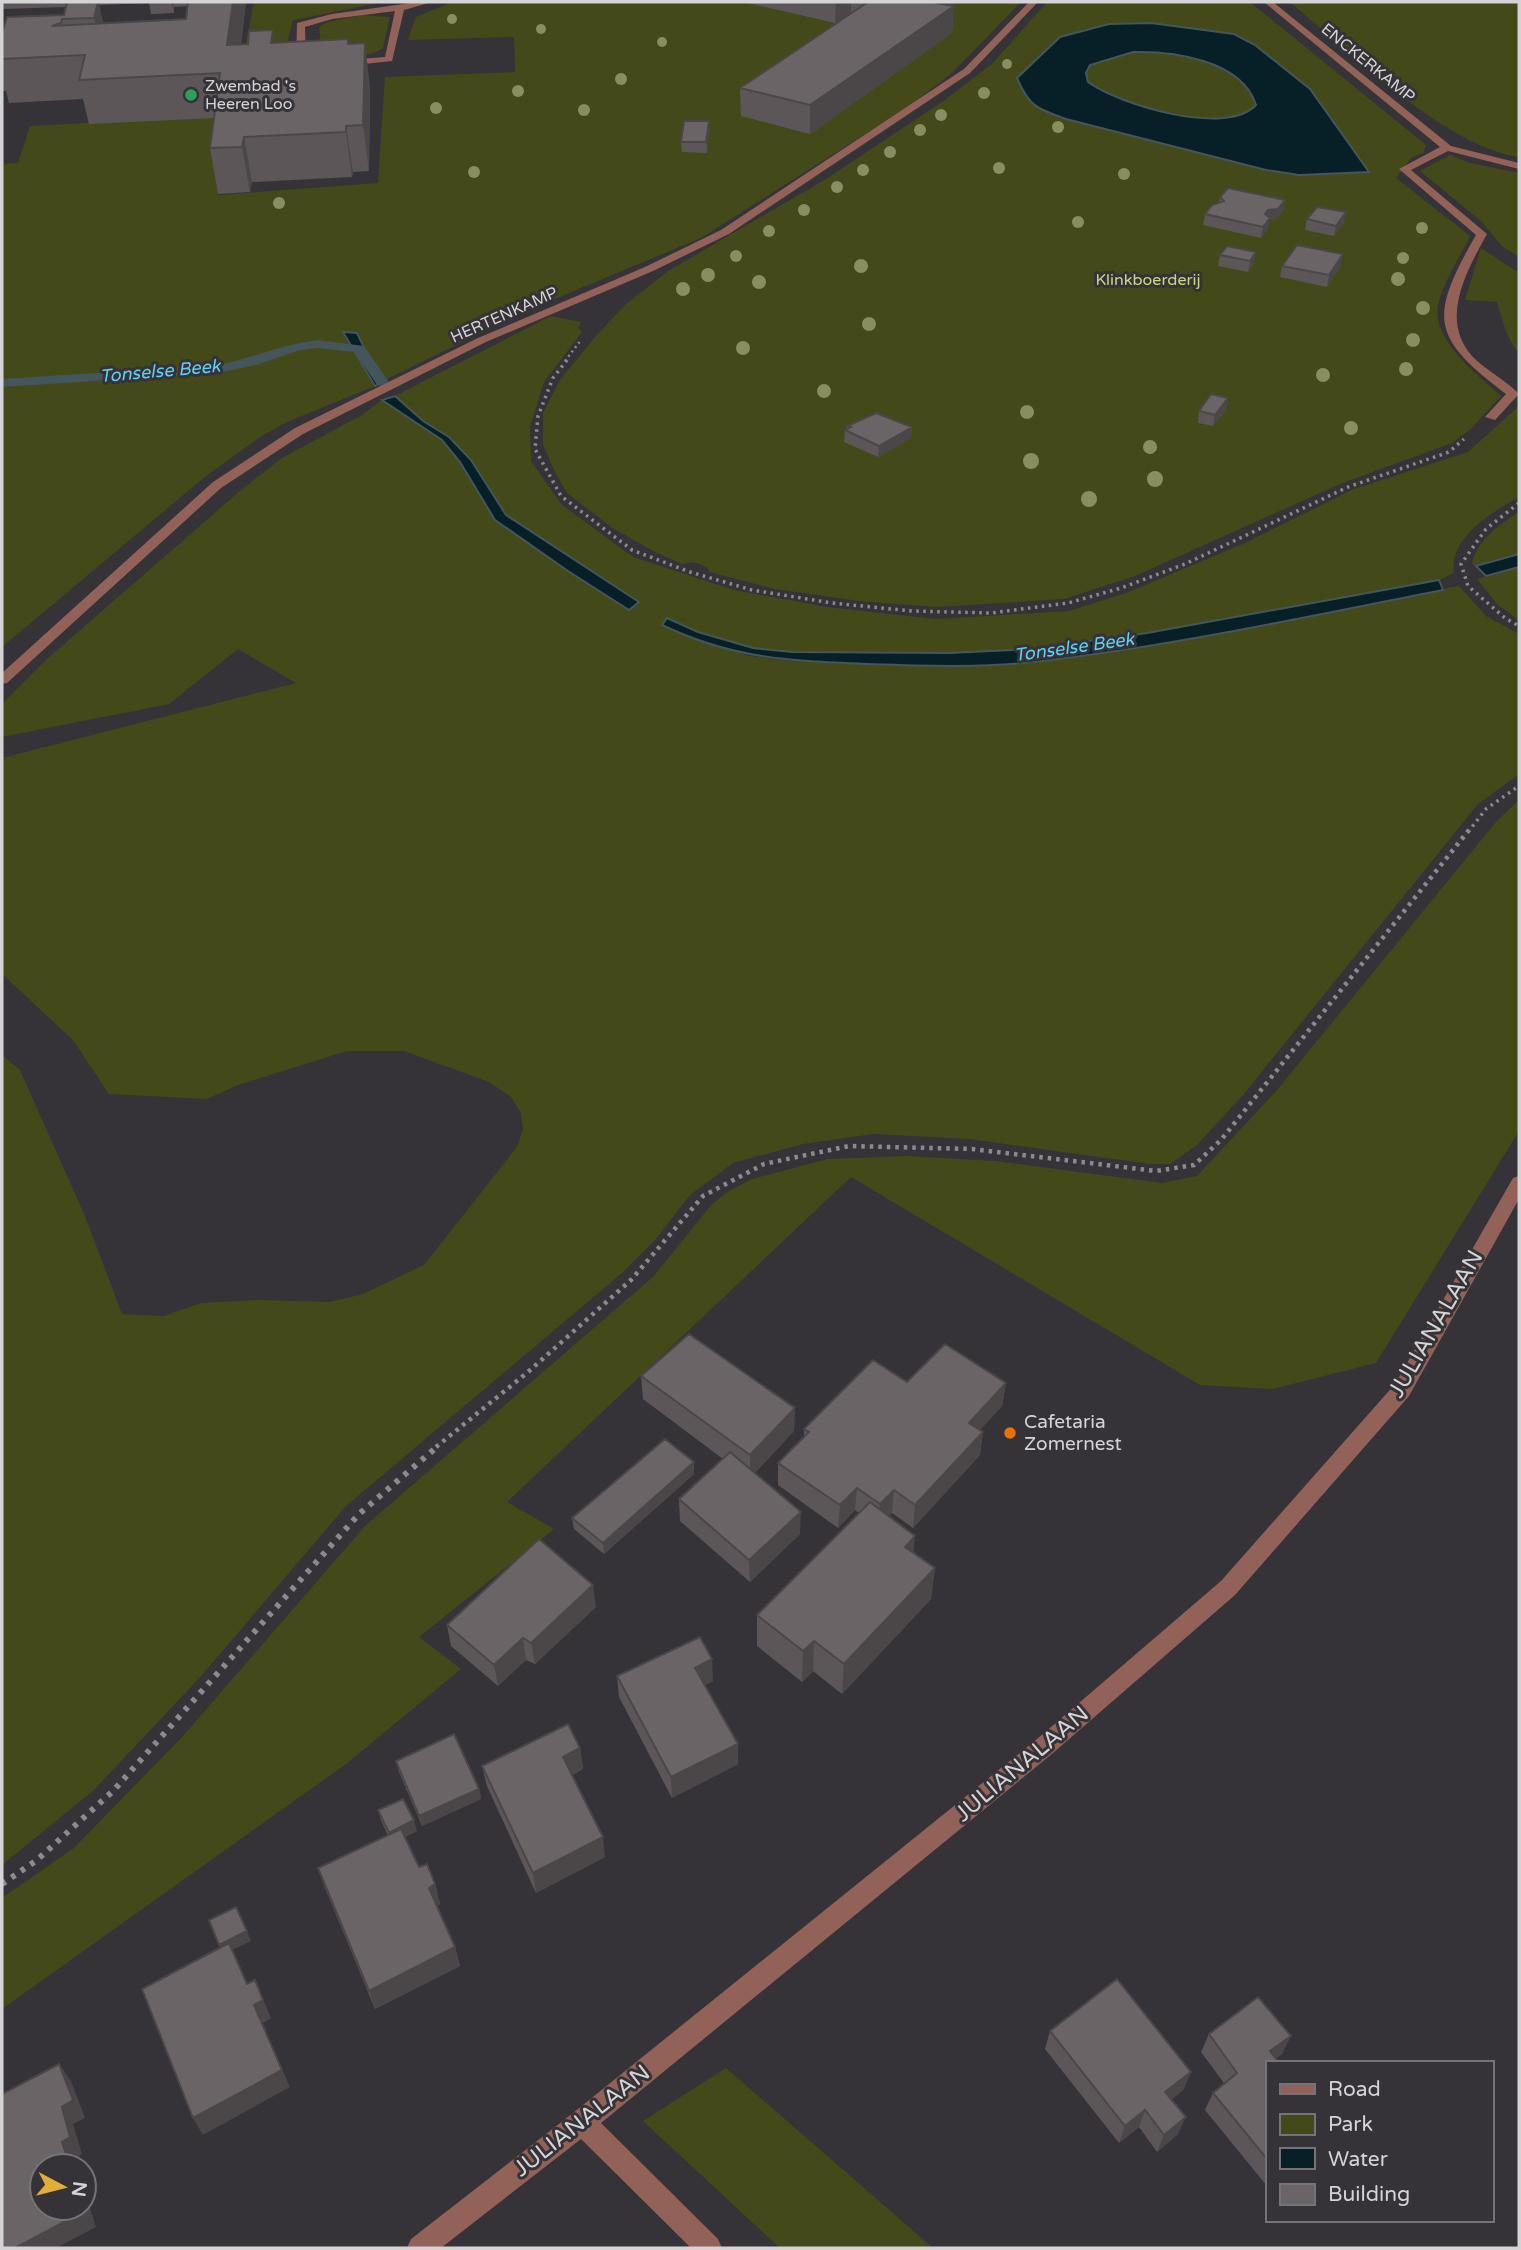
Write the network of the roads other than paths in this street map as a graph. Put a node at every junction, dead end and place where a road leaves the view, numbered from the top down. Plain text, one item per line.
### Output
1 (428, 2) edge
2 (1034, 2) edge
3 (1268, 2) edge
4 (400, 10) junction
5 (339, 63) edge
6 (314, 65) edge
7 (1447, 148) junction
8 (1519, 166) edge
9 (1491, 417) road end
10 (2, 680) edge
11 (1519, 1183) edge
12 (582, 2122) junction
13 (420, 2248) edge
14 (709, 2248) edge

1 - 4 street
2 - 10 street, HERTENKAMP
3 - 7 street, ENCKERKAMP
4 - 5 street
4 - 6 street
7 - 8 street, ENCKERKAMP
7 - 9 street
11 - 12 street, JULIANALAAN
12 - 13 street, JULIANALAAN
12 - 14 street

